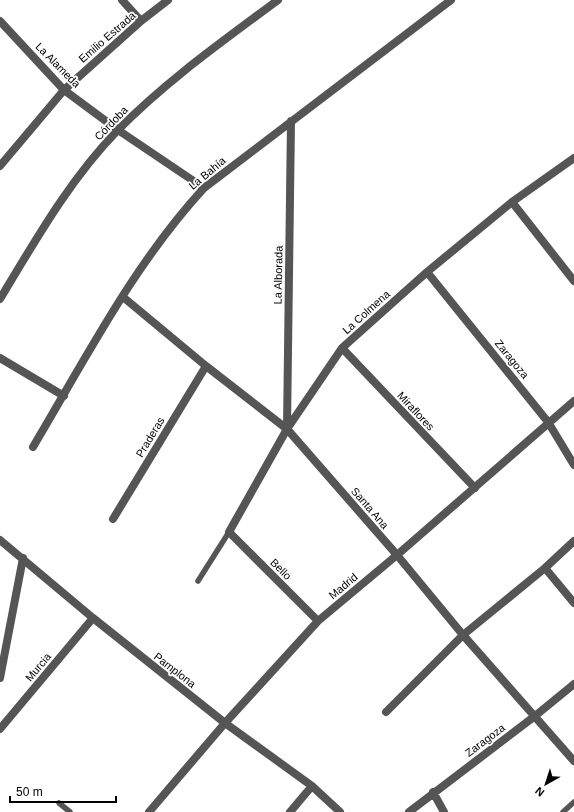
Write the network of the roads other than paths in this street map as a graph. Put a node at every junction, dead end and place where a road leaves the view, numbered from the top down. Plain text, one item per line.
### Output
1 (122, 0) edge
2 (168, 0) edge
3 (278, 0) edge
4 (451, 0) edge
5 (0, 21) edge
6 (141, 21) junction
7 (64, 90) junction
8 (291, 121) junction
9 (118, 130) junction
10 (574, 158) edge
11 (0, 166) edge
12 (204, 188) junction
13 (512, 202) junction
14 (427, 272) junction
15 (574, 281) edge
16 (122, 297) junction
17 (0, 299) edge
18 (342, 348) junction
19 (0, 358) edge
20 (206, 366) junction
21 (64, 396) junction
22 (574, 401) edge
23 (548, 422) junction
24 (287, 429) junction
25 (33, 447) dead end
26 (574, 465) edge
27 (475, 488) junction
28 (113, 519) dead end
29 (229, 532) junction
30 (0, 540) edge
31 (574, 541) edge
32 (397, 555) junction
33 (23, 558) junction
34 (545, 568) junction
35 (198, 581) dead end
36 (574, 603) edge
37 (93, 618) junction
38 (318, 621) junction
39 (463, 635) junction
40 (0, 678) edge
41 (574, 684) edge
42 (386, 712) dead end
43 (536, 716) junction
44 (225, 723) junction
45 (0, 729) edge
46 (574, 761) edge
47 (312, 786) junction
48 (433, 792) junction
49 (574, 802) edge
50 (59, 803) dead end
51 (70, 812) edge
52 (149, 812) edge
53 (290, 812) edge
54 (340, 812) edge
55 (409, 812) edge
56 (444, 812) edge
57 (563, 812) edge

1 - 6 street
2 - 6 street, Emilio Estrada
3 - 9 street, Córdoba
4 - 8 street, La Bahía
5 - 7 street, La Alameda
6 - 7 street, Emilio Estrada
7 - 9 street, La Alameda
7 - 11 street, Emilio Estrada
8 - 12 street, La Bahía
8 - 24 street, La Alborada
9 - 12 street, La Alameda
9 - 17 street, Córdoba
10 - 13 street, La Colmena
12 - 16 street, La Bahía
13 - 14 street, La Colmena
13 - 15 street
14 - 18 street, La Colmena
14 - 23 street, Zaragoza
16 - 20 street, Santa Ana
16 - 21 street, La Bahía
18 - 24 street, La Colmena
18 - 27 street, Miraflores
19 - 21 street
20 - 24 street, Santa Ana
20 - 28 street, Praderas
21 - 25 street, La Bahía
22 - 23 street, Madrid
23 - 26 street, Zaragoza
23 - 27 street, Madrid
24 - 29 street, La Colmena
24 - 32 street, Santa Ana
27 - 32 street, Madrid
29 - 35 lane
29 - 38 street, Bello
30 - 33 street, Pamplona
31 - 34 street
32 - 38 street, Madrid
32 - 39 street, Santa Ana
33 - 37 street, Pamplona
33 - 40 street
34 - 36 street
34 - 39 street
37 - 44 street, Pamplona
37 - 45 street, Murcia
38 - 44 street, Madrid
39 - 42 street
39 - 43 street, Santa Ana
41 - 43 street, Zaragoza
43 - 46 street, Santa Ana
43 - 48 street, Zaragoza
44 - 47 street, Pamplona
44 - 52 street, Madrid
47 - 53 street
47 - 54 street, Pamplona
48 - 55 street, Zaragoza
48 - 56 street
49 - 57 lane
50 - 51 lane

